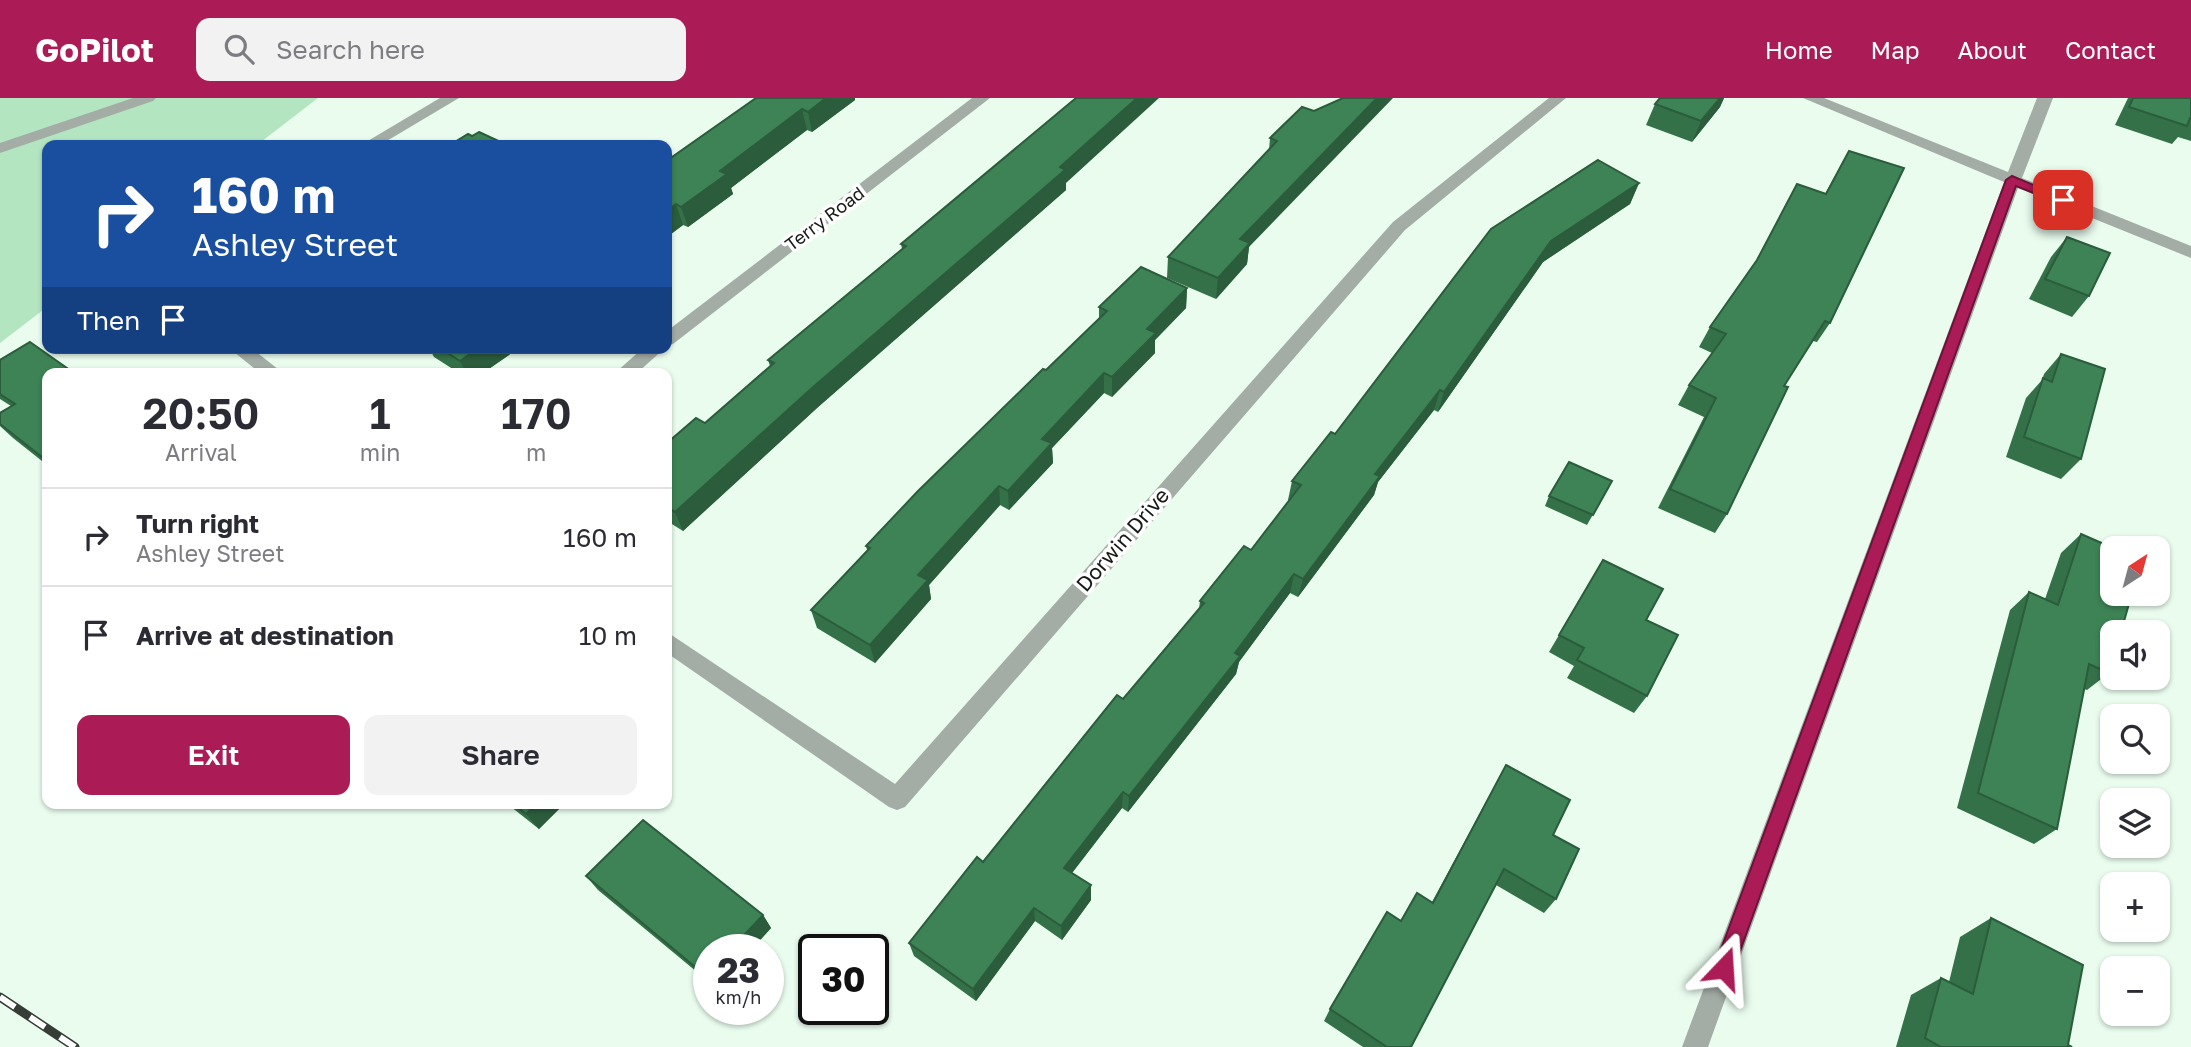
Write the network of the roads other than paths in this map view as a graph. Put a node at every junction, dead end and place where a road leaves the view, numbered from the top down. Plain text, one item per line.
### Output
1 (148, 98) edge
2 (451, 98) edge
3 (982, 98) edge
4 (1558, 98) edge
5 (1811, 98) edge
6 (2045, 98) edge
7 (378, 140) edge
8 (0, 148) edge
9 (2012, 180) junction
10 (2191, 253) edge
11 (672, 336) edge
12 (247, 354) edge
13 (648, 354) edge
14 (267, 368) edge
15 (630, 368) edge
16 (672, 644) edge
17 (1695, 1047) edge

1 - 8 street
2 - 7 street
3 - 11 street, Terry Road
4 - 16 street, Dorwin Drive
5 - 9 street
6 - 9 street
9 - 10 street
9 - 17 street
12 - 14 street
13 - 15 street

